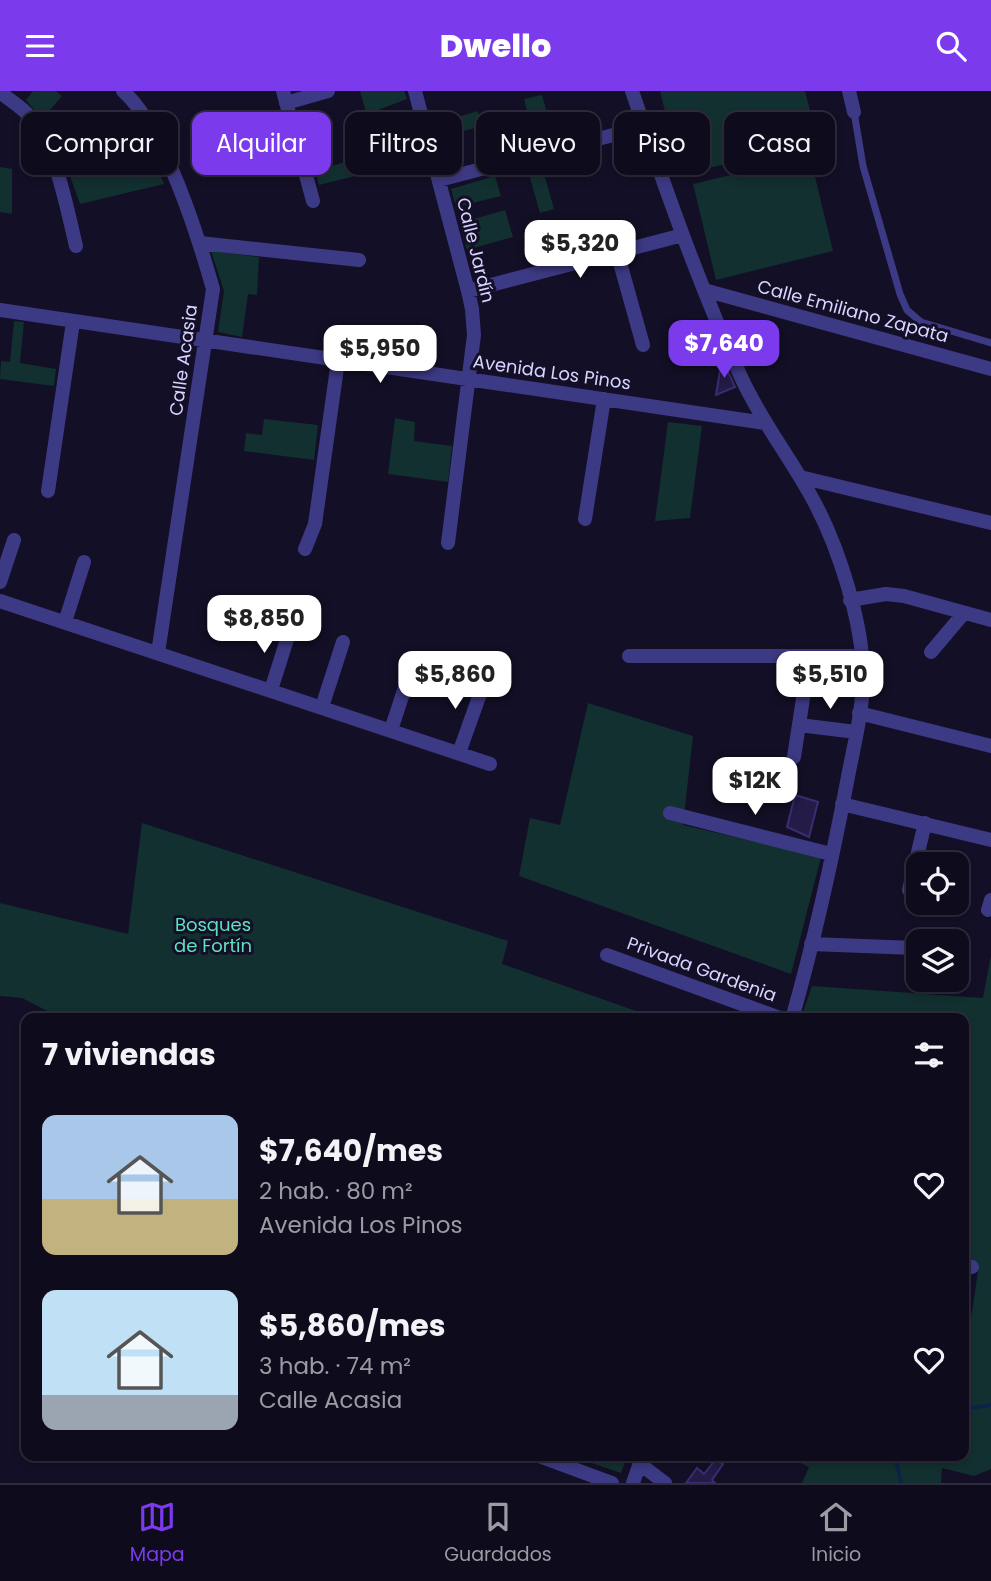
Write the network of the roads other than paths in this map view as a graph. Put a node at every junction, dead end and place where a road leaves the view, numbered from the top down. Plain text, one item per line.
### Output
1 (123, 91) edge
2 (328, 91) edge
3 (415, 91) edge
4 (632, 91) edge
5 (849, 91) edge
6 (0, 92) edge
7 (285, 97) edge
8 (639, 112) edge
9 (854, 112) joint
10 (614, 135) edge
11 (661, 175) edge
12 (439, 180) junction
13 (313, 201) dead end
14 (683, 235) junction
15 (200, 243) junction
16 (76, 246) dead end
17 (617, 252) junction
18 (359, 260) dead end
19 (704, 290) junction
20 (468, 291) junction
21 (0, 310) edge
22 (73, 322) junction
23 (205, 340) junction
24 (991, 343) edge
25 (643, 345) dead end
26 (338, 362) junction
27 (991, 369) edge
28 (470, 379) junction
29 (604, 399) junction
30 (765, 423) junction
31 (800, 477) junction
32 (48, 491) dead end
33 (584, 519) dead end
34 (991, 523) edge
35 (14, 540) dead end
36 (448, 543) dead end
37 (306, 549) dead end
38 (84, 562) dead end
39 (0, 582) edge
40 (850, 600) junction
41 (0, 601) edge
42 (964, 613) junction
43 (991, 619) edge
44 (65, 622) junction
45 (290, 630) dead end
46 (343, 642) dead end
47 (931, 652) dead end
48 (158, 653) junction
49 (629, 656) dead end
50 (861, 656) junction
51 (414, 660) dead end
52 (485, 680) dead end
53 (271, 690) junction
54 (804, 692) dead end
55 (322, 707) junction
56 (859, 713) junction
57 (799, 725) junction
58 (391, 730) junction
59 (856, 732) junction
60 (991, 746) edge
61 (459, 753) junction
62 (794, 757) dead end
63 (490, 764) dead end
64 (842, 804) junction
65 (670, 813) dead end
66 (925, 824) junction
67 (991, 840) edge
68 (918, 852) edge
69 (831, 854) junction
70 (811, 944) junction
71 (906, 948) edge
72 (607, 955) dead end
73 (766, 1013) edge
74 (794, 1013) edge
75 (553, 1461) edge
76 (642, 1461) edge
77 (643, 1461) edge
78 (612, 1483) edge
79 (633, 1483) edge
80 (665, 1483) edge

1 - 15 street, Calle Acasia
2 - 7 street
3 - 12 street, Calle Jardín
4 - 8 street
5 - 9 street
6 - 16 street
7 - 13 street
9 - 24 lane
10 - 12 street
11 - 14 street
12 - 20 street, Calle Jardín
14 - 17 street
14 - 19 street
15 - 18 street
15 - 23 street, Calle Acasia
17 - 20 street
17 - 25 street
19 - 27 street, Calle Emiliano Zapata
19 - 30 street
20 - 28 street, Calle Jardín
21 - 22 street, Avenida Los Pinos
22 - 23 street, Avenida Los Pinos
22 - 32 street
23 - 26 street, Avenida Los Pinos
23 - 48 street, Calle Acasia
26 - 28 street, Avenida Los Pinos
26 - 37 street
28 - 29 street, Avenida Los Pinos
28 - 36 street, Calle Jardín
29 - 30 street, Avenida Los Pinos
29 - 33 street
30 - 31 street
31 - 34 street
31 - 40 street
35 - 39 street
38 - 44 street
40 - 42 street
40 - 50 street
41 - 44 street
42 - 43 street
42 - 47 street
44 - 48 street
45 - 53 street
46 - 55 street
48 - 53 street
49 - 50 street
50 - 56 street
51 - 58 street
52 - 61 street
53 - 55 street
54 - 57 street
55 - 58 street
56 - 59 street
56 - 60 street
57 - 59 street
57 - 62 street
58 - 61 street
59 - 64 street
61 - 63 street
64 - 66 street
64 - 69 street
65 - 69 street
66 - 67 street
66 - 68 street
69 - 70 street
70 - 71 street
70 - 74 street
72 - 73 street, Privada Gardenia
75 - 78 street
76 - 79 street
77 - 80 street

